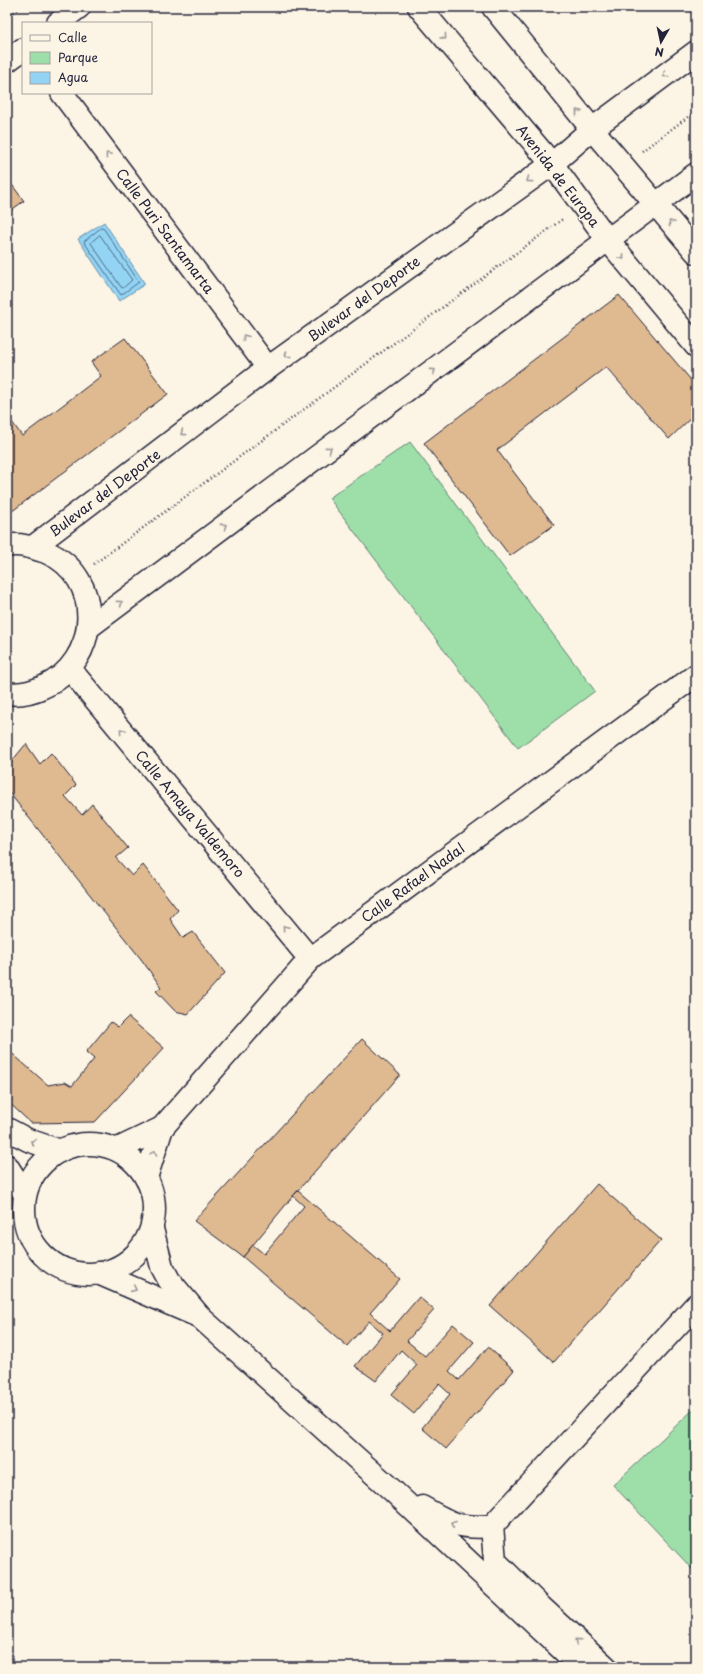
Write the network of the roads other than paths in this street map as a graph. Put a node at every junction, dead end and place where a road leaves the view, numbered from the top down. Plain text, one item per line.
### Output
1 (79, 7) edge
2 (419, 7) edge
3 (493, 7) edge
4 (59, 22) edge
5 (22, 50) edge
6 (696, 52) edge
7 (7, 61) edge
8 (63, 94) edge
9 (592, 129) junction
10 (552, 164) junction
11 (696, 174) edge
12 (655, 203) junction
13 (608, 240) junction
14 (696, 252) edge
15 (696, 346) edge
16 (268, 368) junction
17 (7, 546) edge
18 (33, 547) junction
19 (89, 627) junction
20 (70, 669) junction
21 (696, 675) edge
22 (9, 695) edge
23 (310, 958) junction
24 (162, 1128) junction
25 (7, 1129) edge
26 (118, 1149) junction
27 (60, 1151) junction
28 (7, 1166) edge
29 (146, 1178) junction
30 (24, 1193) junction
31 (152, 1229) junction
32 (98, 1273) junction
33 (696, 1304) edge
34 (202, 1318) junction
35 (393, 1491) junction
36 (492, 1526) junction
37 (581, 1667) edge
38 (606, 1667) edge

1 - 4 street
2 -> 10 street, Avenida de Europa
9 -> 3 street
5 - 7 street
6 -> 9 street, Bulevar del Deporte
16 -> 8 street, Calle Puri Santamarta
9 - 10 street, Bulevar del Deporte
9 - 12 street
10 - 13 street, Avenida de Europa
10 -> 16 street, Bulevar del Deporte
11 - 12 street
12 - 13 street
14 -> 12 street
13 -> 15 street, Avenida de Europa
19 -> 13 street
16 -> 18 street, Bulevar del Deporte
17 - 18 street
18 - 19 street
19 - 20 street
20 - 22 street
23 -> 20 street, Calle Amaya Valdemoro
21 - 23 street, Calle Rafael Nadal
23 - 24 street, Calle Rafael Nadal
24 - 26 street, Calle Rafael Nadal
29 -> 24 street, Calle Rafael Nadal
27 -> 25 street
26 - 27 street
26 - 29 street
27 - 30 street
28 - 30 street
29 - 31 street
30 - 32 street
31 - 32 street
31 - 34 street
32 -> 34 street
33 - 36 street
34 - 35 street
36 -> 35 street
35 - 37 street
38 -> 36 street

